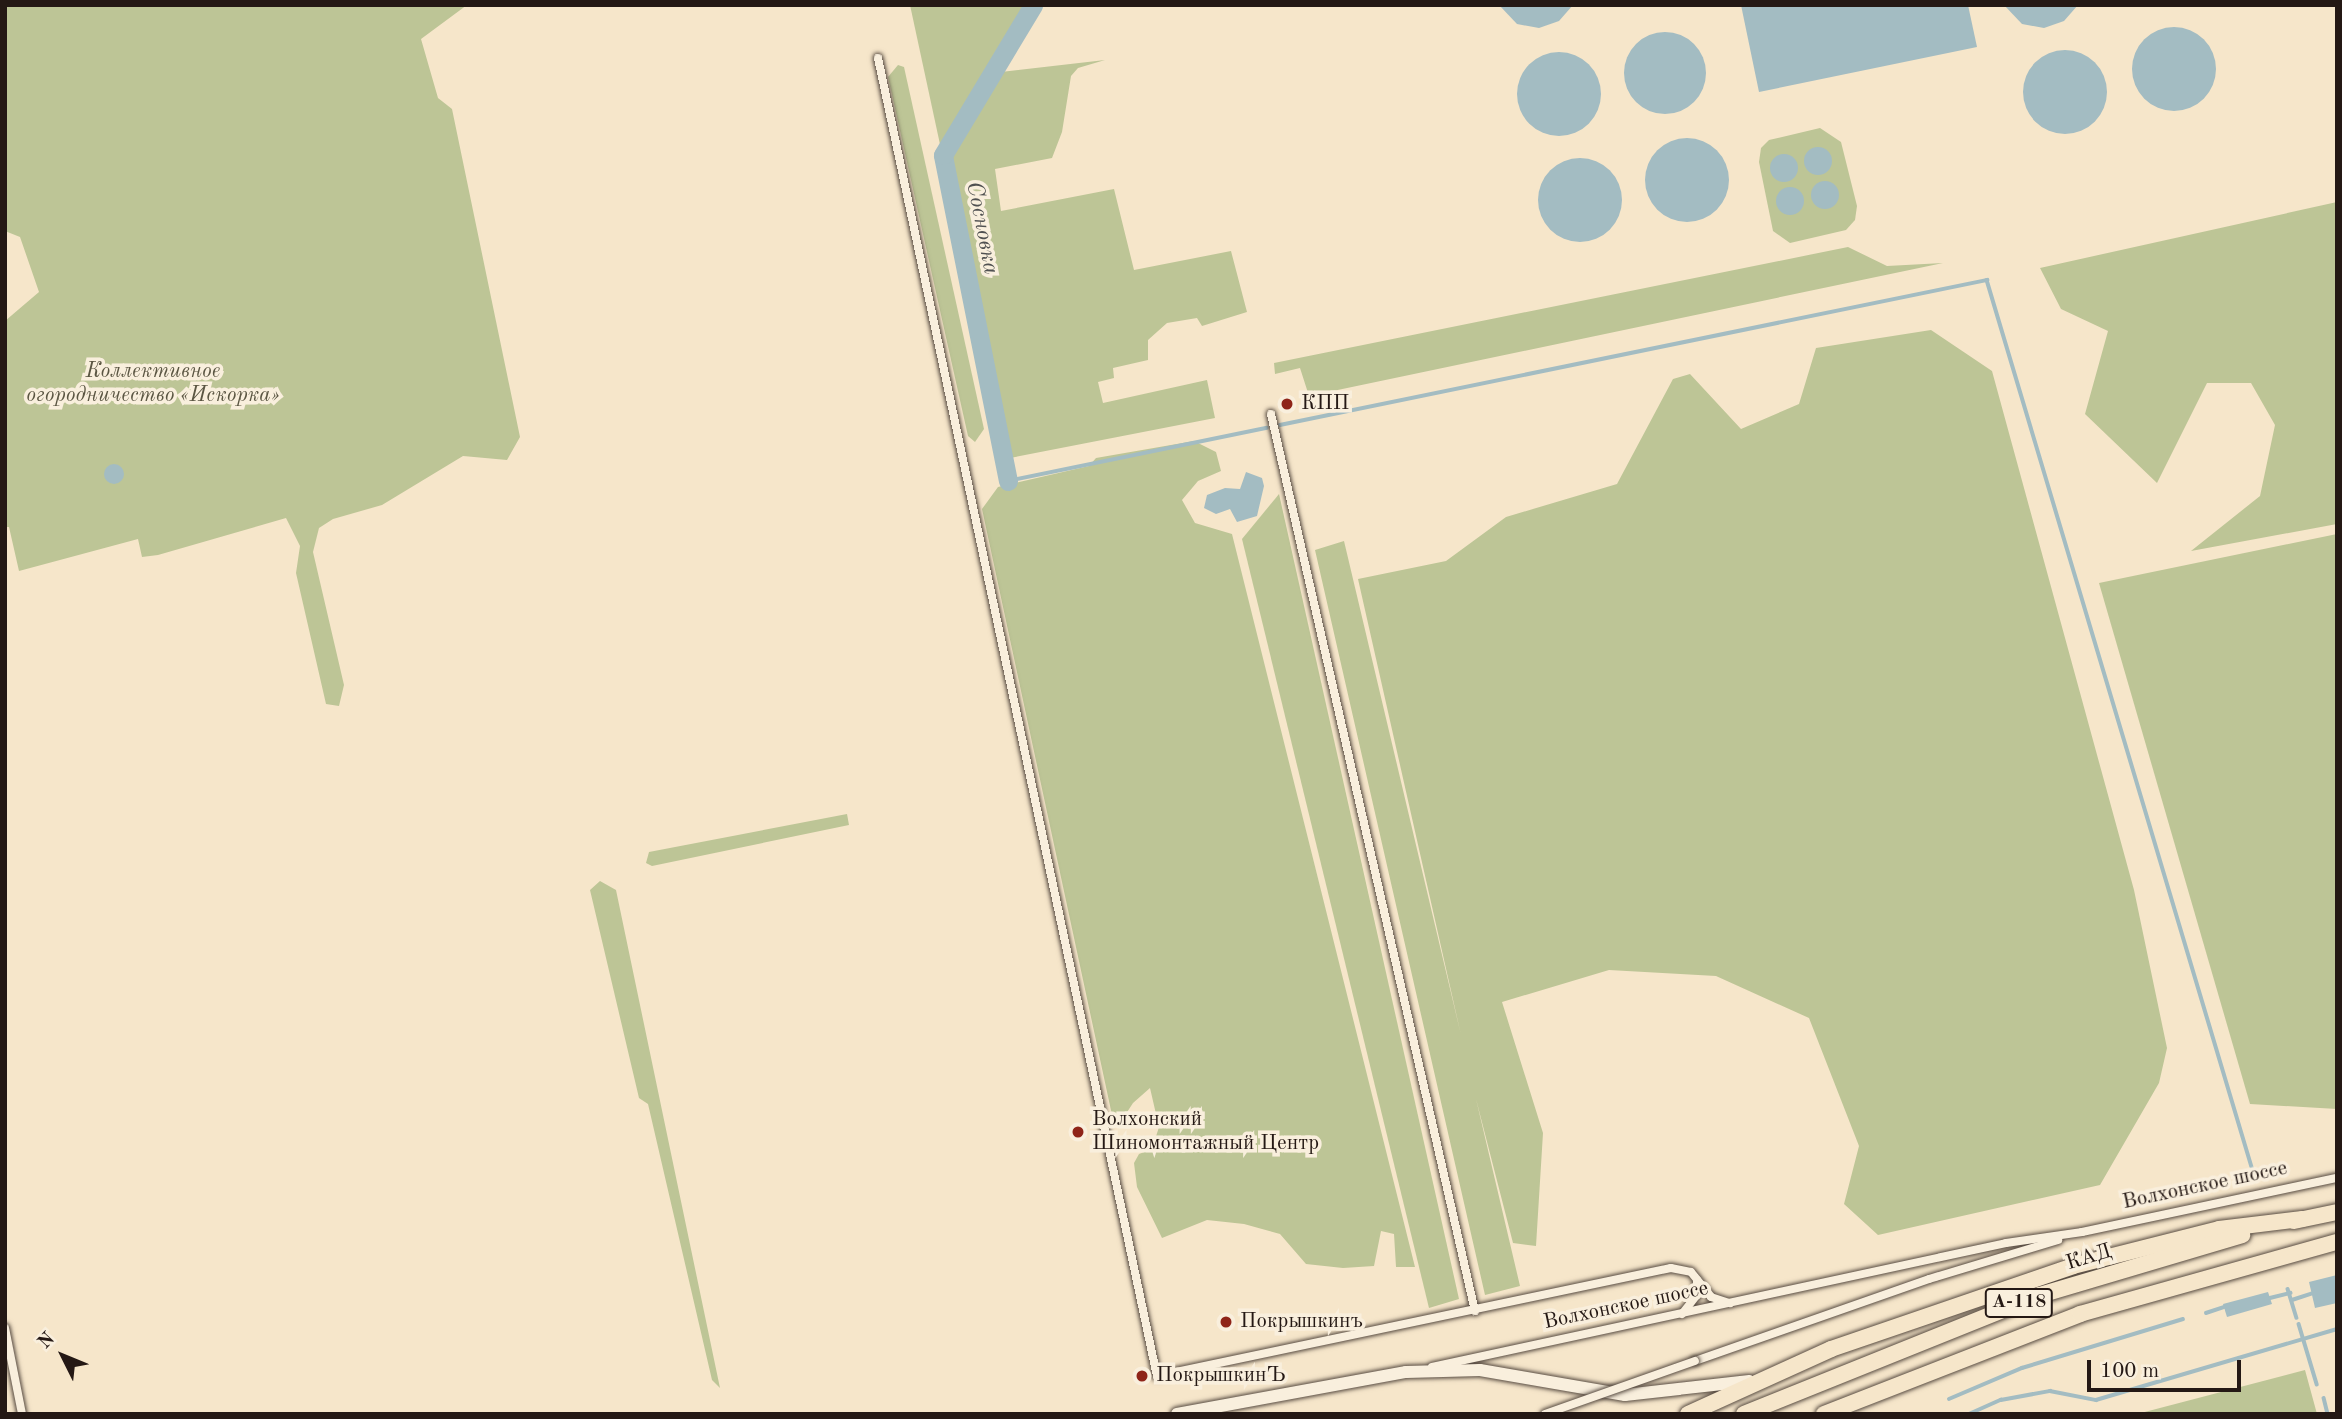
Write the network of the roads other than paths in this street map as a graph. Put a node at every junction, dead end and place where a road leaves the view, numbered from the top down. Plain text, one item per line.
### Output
1 (878, 58) dead end
2 (1271, 414) dead end
3 (2337, 1178) edge
4 (2337, 1212) edge
5 (2302, 1219) junction
6 (2082, 1232) junction
7 (2337, 1242) edge
8 (1697, 1280) junction
9 (1730, 1303) junction
10 (1475, 1311) junction
11 (1682, 1314) junction
12 (5, 1328) edge
13 (1406, 1372) junction
14 (1766, 1378) junction
15 (22, 1414) edge
16 (1177, 1414) edge
17 (1545, 1414) edge
18 (1688, 1414) edge
19 (1744, 1414) edge
20 (1824, 1414) edge

1 - 10 street
2 - 10 street
3 - 6 street, Волхонское шоссе
4 - 5 highway, КАД / А-118
5 - 14 highway
5 - 19 highway, КАД / А-118
6 - 9 street, Волхонское шоссе
6 - 17 street, Волхонское шоссе, bridge
7 - 20 highway, А-118
8 - 9 street
8 - 10 street
8 - 11 street
9 - 11 street, Волхонское шоссе
11 - 13 street, Волхонское шоссе
12 - 15 street
13 - 14 main road
13 - 16 main road, Волхонское шоссе
14 - 18 highway

